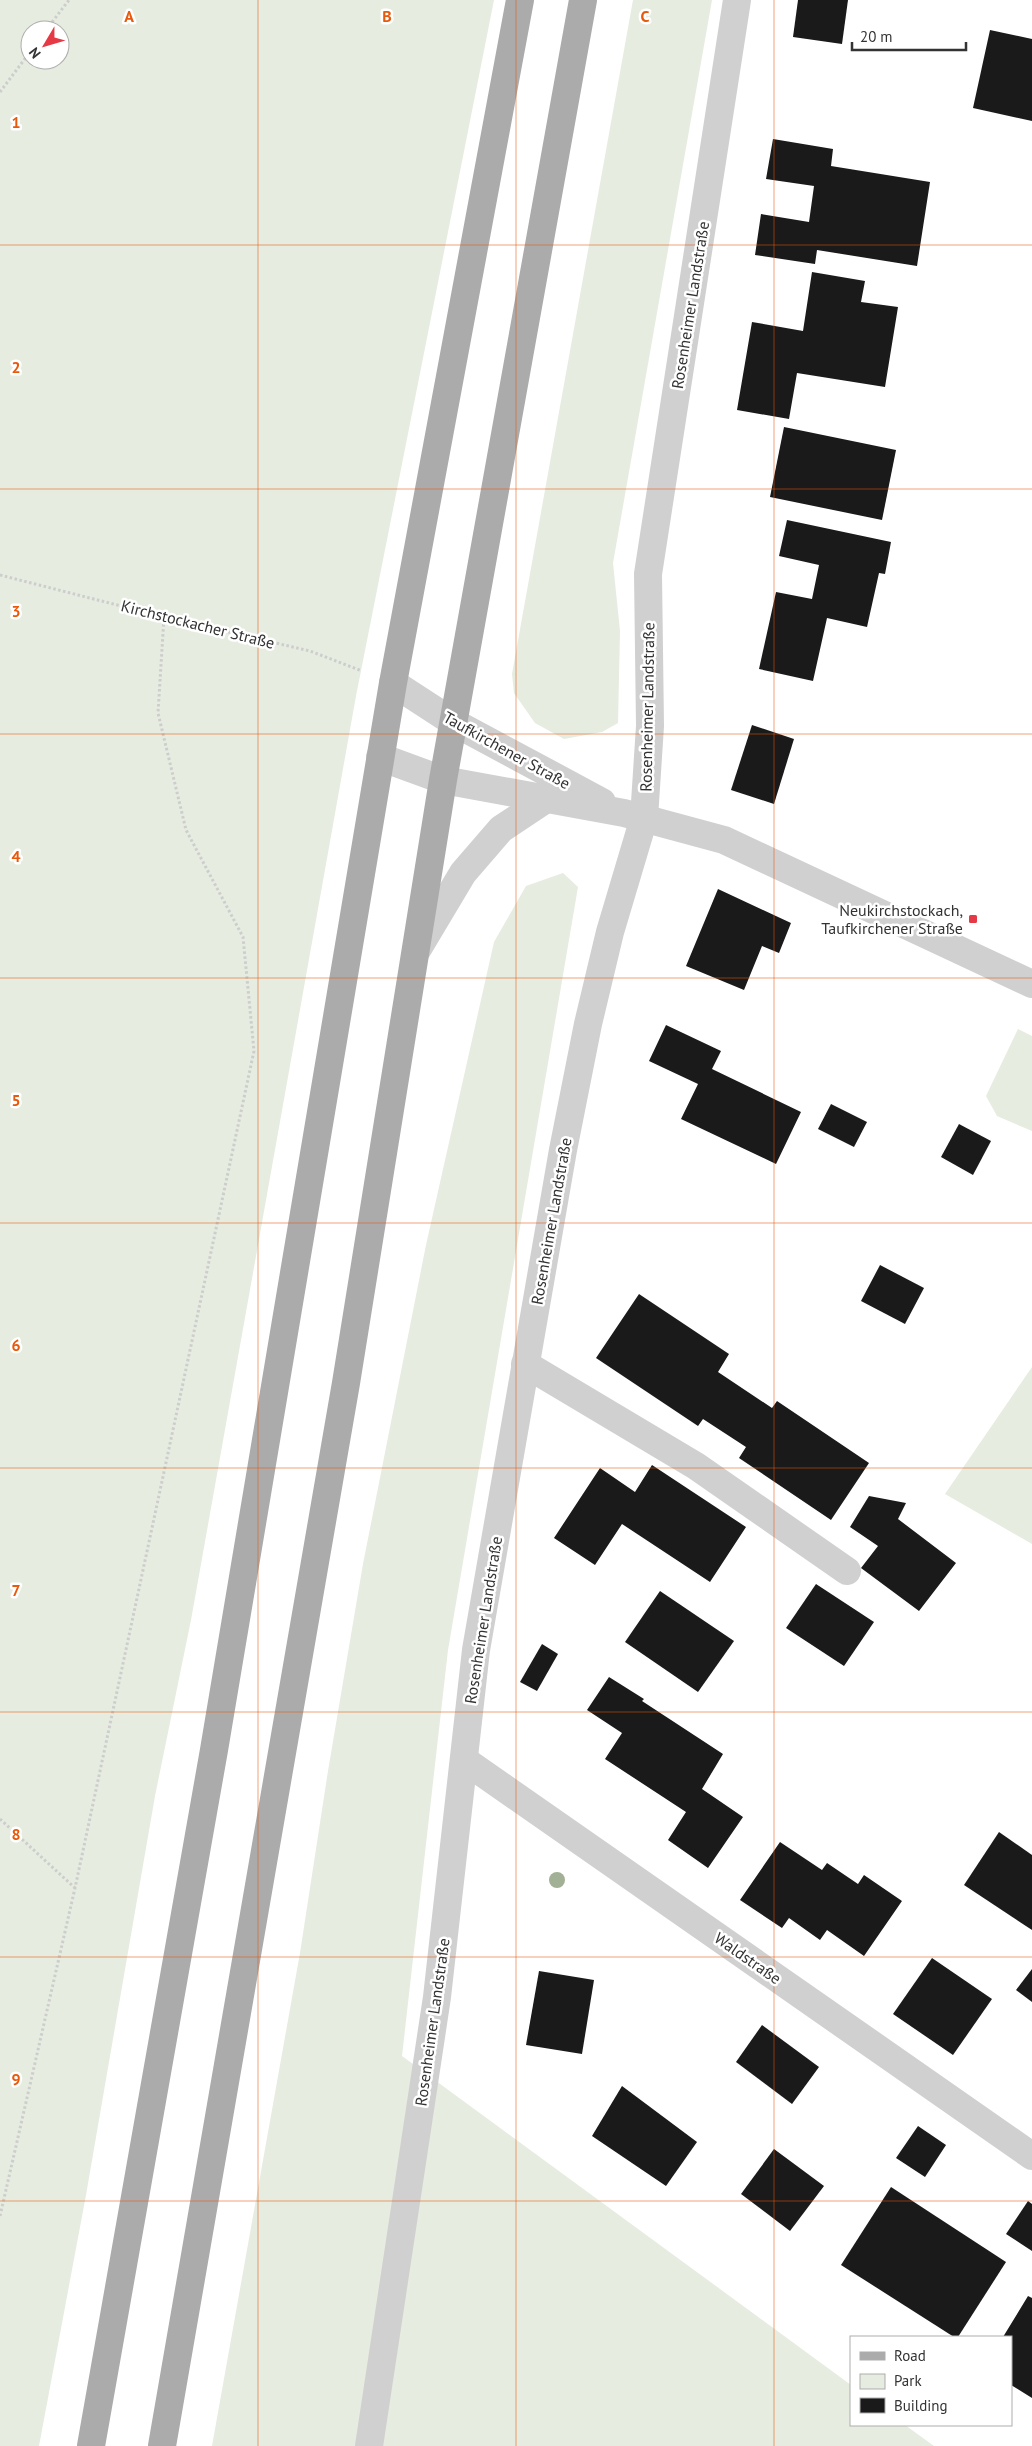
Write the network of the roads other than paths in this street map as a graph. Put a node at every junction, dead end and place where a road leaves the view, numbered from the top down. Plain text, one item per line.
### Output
1 (520, 0) edge
2 (583, 0) edge
3 (738, 0) edge
4 (393, 683) junction
5 (453, 722) junction
6 (380, 757) junction
7 (442, 780) junction
8 (546, 799) junction
9 (634, 816) junction
10 (417, 950) junction
11 (1032, 984) edge
12 (526, 1364) junction
13 (847, 1571) dead end
14 (464, 1760) junction
15 (1032, 2156) edge
16 (90, 2446) edge
17 (162, 2446) edge
18 (369, 2446) edge

1 - 4 main road
2 - 5 main road
3 - 9 street, Rosenheimer Landstraße
4 - 5 street, Taufkirchener Straße
4 - 6 main road
5 - 7 main road
5 - 9 street, Taufkirchener Straße
6 - 7 street, Taufkirchener Straße
6 - 16 main road
7 - 8 street, Taufkirchener Straße
7 - 10 main road
8 - 9 street, Taufkirchener Straße
8 - 10 street, Taufkirchener Straße
9 - 11 street, Taufkirchener Straße
9 - 12 street, Rosenheimer Landstraße
10 - 17 main road
12 - 13 street
12 - 14 street, Rosenheimer Landstraße
14 - 15 street, Waldstraße
14 - 18 street, Rosenheimer Landstraße

